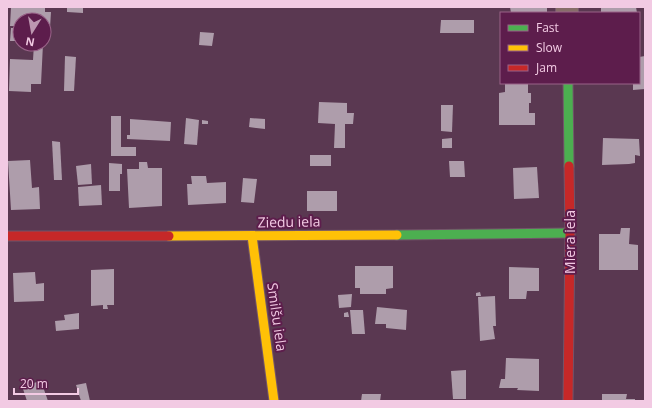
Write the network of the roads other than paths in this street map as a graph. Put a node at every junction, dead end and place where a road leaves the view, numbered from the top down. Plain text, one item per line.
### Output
1 (568, 84) edge
2 (570, 233) junction
3 (7, 236) edge
4 (252, 236) junction
5 (274, 401) edge
6 (568, 401) edge

1 - 2 street, Miera iela
2 - 4 street, Ziedu iela
2 - 6 street, Miera iela
3 - 4 street, Ziedu iela
4 - 5 street, Smilšu iela

